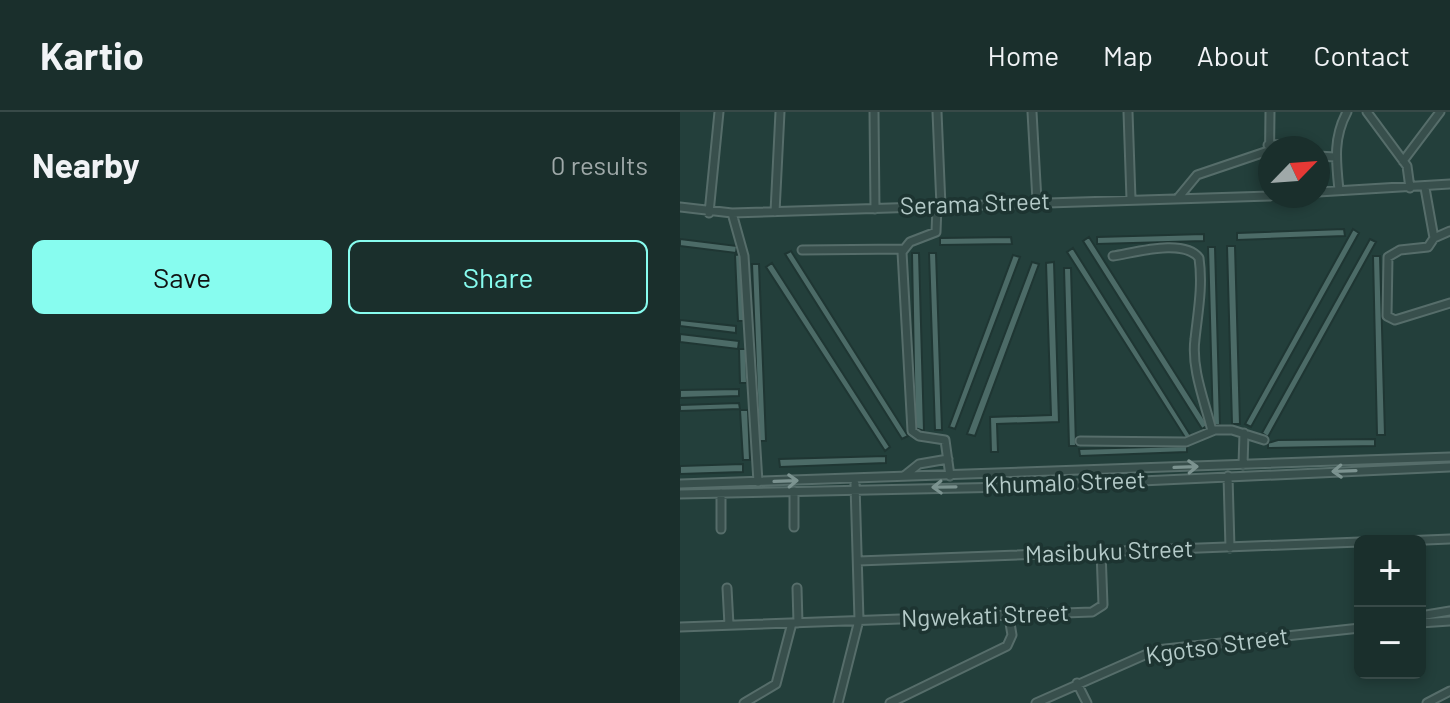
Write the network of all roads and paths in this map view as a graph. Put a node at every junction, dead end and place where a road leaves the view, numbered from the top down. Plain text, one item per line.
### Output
1 (719, 112) edge
2 (780, 112) edge
3 (874, 112) edge
4 (937, 112) edge
5 (1032, 112) edge
6 (1128, 112) edge
7 (1270, 112) edge
8 (1347, 112) edge
9 (1367, 112) edge
10 (1440, 112) edge
11 (1269, 136) edge
12 (1258, 152) edge
13 (1330, 157) edge
14 (1335, 157) junction
15 (1403, 161) junction
16 (1450, 184) edge
17 (1410, 188) junction
18 (1425, 188) junction
19 (1339, 190) junction
20 (1330, 191) edge
21 (1258, 196) edge
22 (1178, 198) junction
23 (1131, 199) junction
24 (1037, 201) junction
25 (939, 206) junction
26 (680, 207) edge
27 (875, 209) junction
28 (775, 212) junction
29 (709, 213) junction
30 (732, 213) junction
31 (1450, 231) edge
32 (1434, 238) junction
33 (903, 249) junction
34 (802, 250) dead end
35 (1113, 256) dead end
36 (1450, 303) edge
37 (1212, 431) junction
38 (1244, 433) junction
39 (1264, 440) dead end
40 (1080, 441) dead end
41 (1450, 457) edge
42 (948, 459) junction
43 (1278, 464) junction
44 (1243, 465) junction
45 (1450, 467) edge
46 (1261, 475) junction
47 (904, 476) junction
48 (950, 476) junction
49 (1228, 476) junction
50 (855, 478) junction
51 (758, 482) junction
52 (680, 484) edge
53 (856, 488) junction
54 (794, 491) junction
55 (721, 493) junction
56 (680, 494) edge
57 (794, 527) dead end
58 (721, 529) dead end
59 (1450, 539) edge
60 (1426, 540) edge
61 (1354, 542) edge
62 (1230, 548) junction
63 (1101, 551) junction
64 (858, 561) junction
65 (727, 588) dead end
66 (797, 588) dead end
67 (1450, 611) edge
68 (1426, 615) edge
69 (1009, 617) junction
70 (859, 620) junction
71 (1450, 621) edge
72 (795, 623) junction
73 (1426, 623) edge
74 (729, 625) junction
75 (680, 627) edge
76 (1354, 629) edge
77 (1077, 683) junction
78 (1450, 691) edge
79 (744, 703) edge
80 (838, 703) edge
81 (890, 703) edge
82 (1036, 703) edge
83 (1087, 703) edge
84 (1427, 703) edge

1 - 29 street
2 - 28 street
3 - 27 street
4 - 25 street
5 - 24 street
6 - 23 street
7 - 11 street
8 - 14 street
9 - 15 street
10 - 15 street
12 - 22 street
13 - 14 street
14 - 19 street
15 - 17 street
16 - 18 street
17 - 18 street
17 - 19 street
18 - 32 street
19 - 20 street
21 - 22 street, Serama Street
22 - 23 street, Serama Street
23 - 24 street, Serama Street
24 - 25 street, Serama Street
25 - 27 street, Serama Street
25 - 33 street
26 - 29 street, Serama Street
27 - 28 street, Serama Street
28 - 30 street, Serama Street
29 - 30 street, Serama Street
30 - 51 street
31 - 32 street
32 - 36 street
33 - 34 street
33 - 42 street
35 - 37 street
37 - 38 street
37 - 40 street
38 - 39 street
38 - 44 street
41 - 43 street, Khumalo Street
42 - 47 street
42 - 48 street
43 - 44 street, Khumalo Street
43 - 46 street
48 -> 44 street, Khumalo Street
45 -> 46 street, Khumalo Street
46 - 49 street, Khumalo Street
47 - 48 street, Khumalo Street
47 - 50 street, Khumalo Street
49 -> 53 street, Khumalo Street
49 - 62 street
51 -> 50 street, Khumalo Street
50 - 53 street
51 - 52 street, Khumalo Street
53 - 54 street, Khumalo Street
53 - 64 street
54 - 55 street, Khumalo Street
54 - 57 street
55 - 56 street, Khumalo Street
55 - 58 street
59 - 60 street
61 - 62 street, Masibuku Street
62 - 63 street, Masibuku Street
63 - 64 street, Masibuku Street
63 - 69 street, Ngwekati Street
64 - 70 street
65 - 74 street
66 - 72 street
67 - 68 street
69 - 70 street, Ngwekati Street
69 - 81 street
70 - 72 street, Ngwekati Street
70 - 80 street
71 - 73 street
72 - 74 street, Ngwekati Street
72 - 79 street
74 - 75 street, Ngwekati Street
76 - 77 street, Kgotso Street
77 - 82 street, Kgotso Street
77 - 83 street
78 - 84 street

